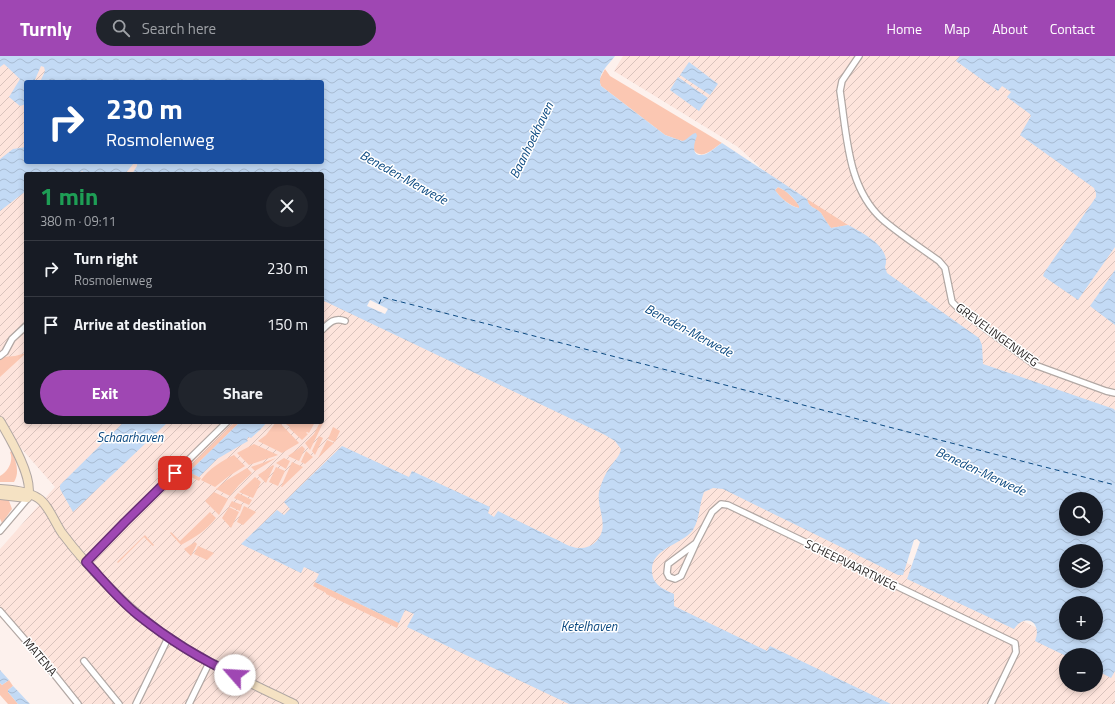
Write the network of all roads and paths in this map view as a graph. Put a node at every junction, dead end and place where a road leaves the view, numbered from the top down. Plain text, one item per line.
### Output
1 (859, 56) edge
2 (345, 321) dead end
3 (24, 328) edge
4 (324, 328) edge
5 (0, 356) edge
6 (1115, 393) edge
7 (0, 421) edge
8 (225, 424) edge
9 (0, 490) edge
10 (0, 495) edge
11 (28, 496) junction
12 (0, 531) edge
13 (696, 543) junction
14 (86, 562) junction
15 (0, 611) edge
16 (168, 638) junction
17 (84, 661) dead end
18 (209, 662) junction
19 (78, 704) edge
20 (119, 704) edge
21 (136, 704) edge
22 (189, 704) edge
23 (294, 704) edge
24 (991, 704) edge

1 - 6 street, GREVELINGENWEG
2 - 4 street
3 - 5 street
7 - 11 street
8 - 14 street
9 - 11 street
10 - 11 street
11 - 12 street
11 - 14 street
13 - 13 street, SCHEEPVAARTWEG
13 - 24 street, SCHEEPVAARTWEG
14 - 16 street
15 - 19 street, MATENA
16 - 18 street
16 - 21 street
17 - 20 street
18 - 22 street
18 - 23 street

